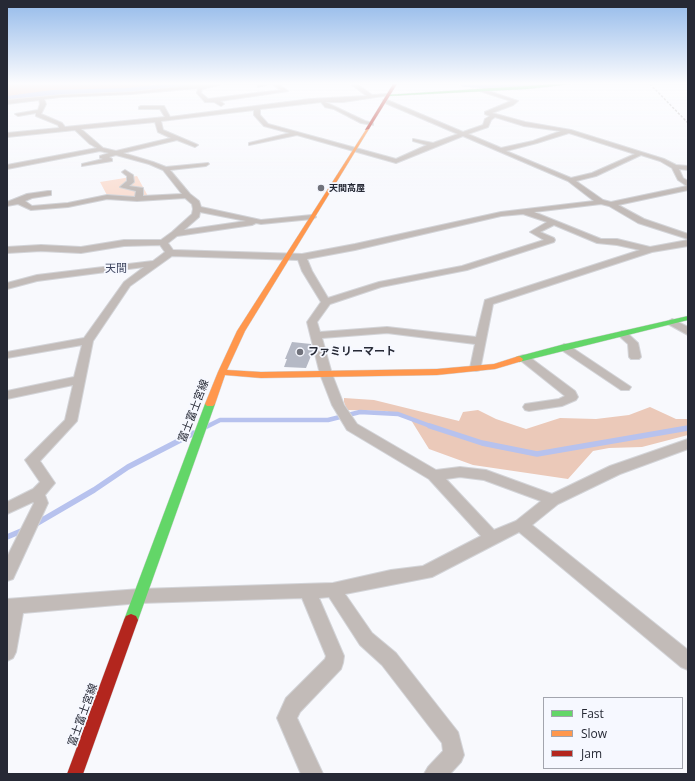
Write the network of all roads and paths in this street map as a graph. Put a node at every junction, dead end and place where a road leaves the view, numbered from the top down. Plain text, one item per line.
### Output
1 (51, 120) edge
2 (153, 120) edge
3 (158, 120) edge
4 (262, 120) edge
5 (362, 120) edge
6 (369, 120) edge
7 (434, 120) edge
8 (488, 120) edge
9 (510, 120) edge
10 (367, 123) junction
11 (350, 124) dead end
12 (76, 128) junction
13 (63, 130) junction
14 (569, 131) junction
15 (298, 134) junction
16 (463, 134) junction
17 (7, 135) edge
18 (177, 138) junction
19 (415, 140) dead end
20 (195, 144) dead end
21 (251, 144) dead end
22 (433, 145) junction
23 (100, 149) junction
24 (354, 150) junction
25 (501, 150) junction
26 (641, 153) junction
27 (117, 154) junction
28 (206, 164) dead end
29 (84, 165) dead end
30 (156, 165) junction
31 (675, 166) junction
32 (7, 167) edge
33 (140, 168) dead end
34 (688, 168) edge
35 (165, 169) junction
36 (132, 170) dead end
37 (570, 180) junction
38 (688, 184) edge
39 (688, 188) edge
40 (48, 193) dead end
41 (187, 196) junction
42 (137, 199) junction
43 (20, 201) junction
44 (601, 202) junction
45 (7, 204) edge
46 (610, 204) junction
47 (197, 209) junction
48 (523, 211) junction
49 (312, 217) junction
50 (261, 222) junction
51 (552, 223) junction
52 (175, 234) junction
53 (688, 237) edge
54 (163, 242) junction
55 (688, 243) edge
56 (7, 250) edge
57 (650, 250) junction
58 (170, 253) junction
59 (288, 256) junction
60 (302, 257) junction
61 (154, 263) junction
62 (7, 286) edge
63 (326, 302) junction
64 (688, 318) edge
65 (672, 322) junction
66 (688, 332) edge
67 (622, 334) junction
68 (316, 335) junction
69 (88, 340) junction
70 (481, 341) junction
71 (564, 347) junction
72 (7, 355) edge
73 (635, 357) dead end
74 (524, 358) junction
75 (476, 368) junction
76 (222, 372) junction
77 (326, 374) junction
78 (79, 380) junction
79 (625, 387) dead end
80 (7, 396) edge
81 (529, 407) dead end
82 (688, 444) edge
83 (434, 476) junction
84 (37, 494) junction
85 (553, 500) junction
86 (7, 508) edge
87 (521, 525) junction
88 (492, 538) junction
89 (7, 574) edge
90 (307, 590) junction
91 (333, 590) junction
92 (140, 596) junction
93 (11, 607) edge
94 (7, 652) edge
95 (688, 661) edge
96 (75, 774) edge
97 (312, 774) edge
98 (435, 774) edge

1 - 13 street
2 - 12 street
3 - 18 street
4 - 15 street
5 - 10 street
6 - 10 main road, 富士富士宮線
7 - 16 street
8 - 16 street
9 - 14 street
10 - 11 street
10 - 24 main road, 富士富士宮線
12 - 13 street
12 - 23 street
13 - 17 street
14 - 25 street
14 - 26 street
15 - 21 street
15 - 24 street
16 - 22 street
16 - 25 street
18 - 20 street
18 - 27 street
19 - 22 street
22 - 24 street
23 - 27 street
23 - 32 street
24 - 49 main road, 富士富士宮線
25 - 37 street
26 - 31 street
26 - 37 street
27 - 29 street
27 - 30 street
28 - 35 street
30 - 33 street
30 - 35 street
31 - 34 street
31 - 38 street
35 - 41 street
36 - 42 street
37 - 44 street
39 - 46 street
40 - 43 street
41 - 42 street
41 - 47 street
42 - 43 street
43 - 45 street
44 - 46 street
44 - 48 street
46 - 53 street
47 - 50 street
47 - 52 street
48 - 51 street
48 - 60 street
49 - 50 street
49 - 59 main road, 富士富士宮線
50 - 52 street
51 - 57 street
51 - 63 street
52 - 54 street
54 - 56 street
54 - 58 street
55 - 57 street
57 - 70 street
58 - 59 street
58 - 61 street
59 - 60 street
59 - 76 main road, 富士富士宮線
60 - 63 street
61 - 62 street
61 - 69 street
63 - 68 street
64 - 65 main road
65 - 66 street
65 - 67 main road
67 - 71 main road
67 - 73 street
68 - 70 street
68 - 77 street
69 - 72 street
69 - 78 street
70 - 75 street
71 - 74 main road
71 - 79 street
74 - 75 main road
74 - 81 street
75 - 77 main road
76 - 77 main road
76 - 92 main road, 富士富士宮線
77 - 83 street
78 - 80 street
78 - 84 street
82 - 85 street
83 - 85 street
83 - 88 street
84 - 86 street
84 - 89 street
85 - 87 street
87 - 88 street
87 - 95 street
88 - 91 street
90 - 91 street
90 - 92 street
90 - 97 street
91 - 98 street
92 - 93 street
92 - 96 main road, 富士富士宮線
93 - 94 street

